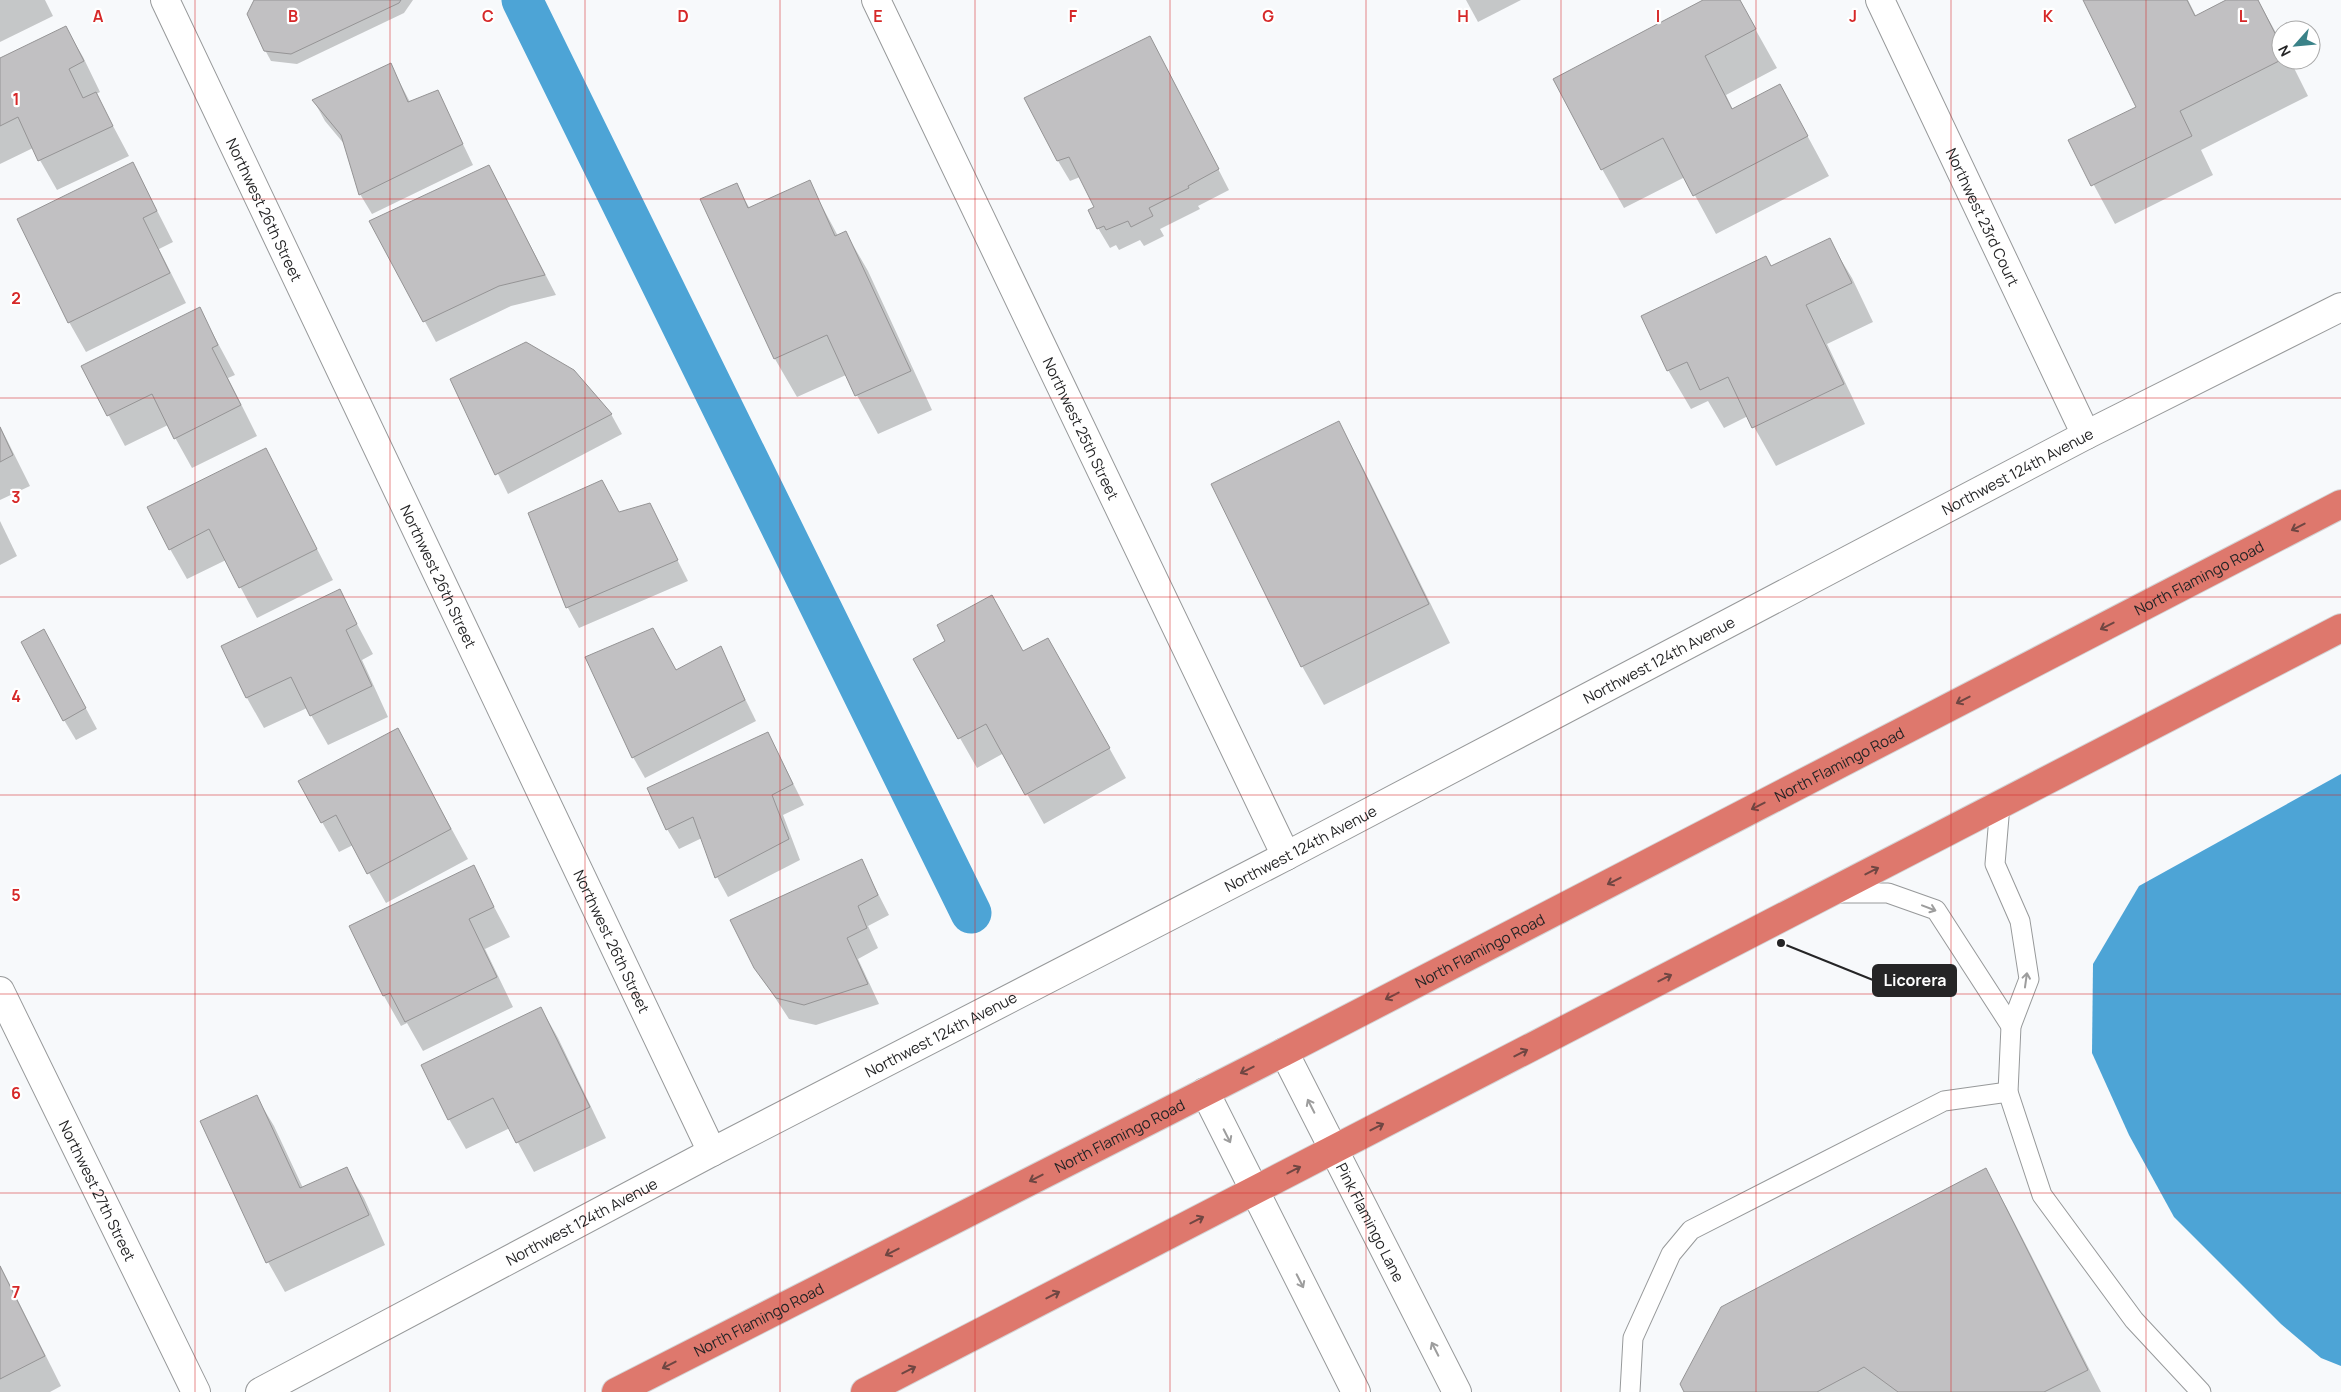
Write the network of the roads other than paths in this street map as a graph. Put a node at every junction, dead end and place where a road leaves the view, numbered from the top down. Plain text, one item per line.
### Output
1 (165, 0) edge
2 (876, 0) edge
3 (1880, 0) edge
4 (2341, 307) edge
5 (2086, 434) junction
6 (2341, 504) edge
7 (2341, 628) edge
8 (2000, 805) junction
9 (1286, 856) junction
10 (1830, 893) junction
11 (0, 991) edge
12 (2011, 1026) junction
13 (1284, 1052) junction
14 (1204, 1092) junction
15 (2008, 1092) junction
16 (1333, 1150) junction
17 (712, 1152) junction
18 (1255, 1191) junction
19 (196, 1392) edge
20 (260, 1392) edge
21 (616, 1392) edge
22 (865, 1392) edge
23 (1356, 1392) edge
24 (1457, 1392) edge
25 (1630, 1392) edge
26 (2200, 1392) edge

1 - 17 street, Northwest 26th Street
2 - 9 street, Northwest 25th Street
3 - 5 street, Northwest 23rd Court
4 - 5 street, Northwest 124th Avenue
5 - 9 street, Northwest 124th Avenue
6 -> 13 highway, North Flamingo Road
7 - 8 highway
10 -> 8 highway
12 -> 8 lane
9 - 17 street, Northwest 124th Avenue
10 -> 12 lane
16 -> 10 highway
11 - 19 street, Northwest 27th Street
12 - 15 lane
13 -> 14 highway, North Flamingo Road
16 -> 13 street, Pink Flamingo Lane
14 -> 18 street
14 -> 21 highway, North Flamingo Road
15 - 25 lane
15 - 26 lane
18 -> 16 highway
24 -> 16 street, Pink Flamingo Lane
17 - 20 street, Northwest 124th Avenue
22 -> 18 highway
18 -> 23 street

